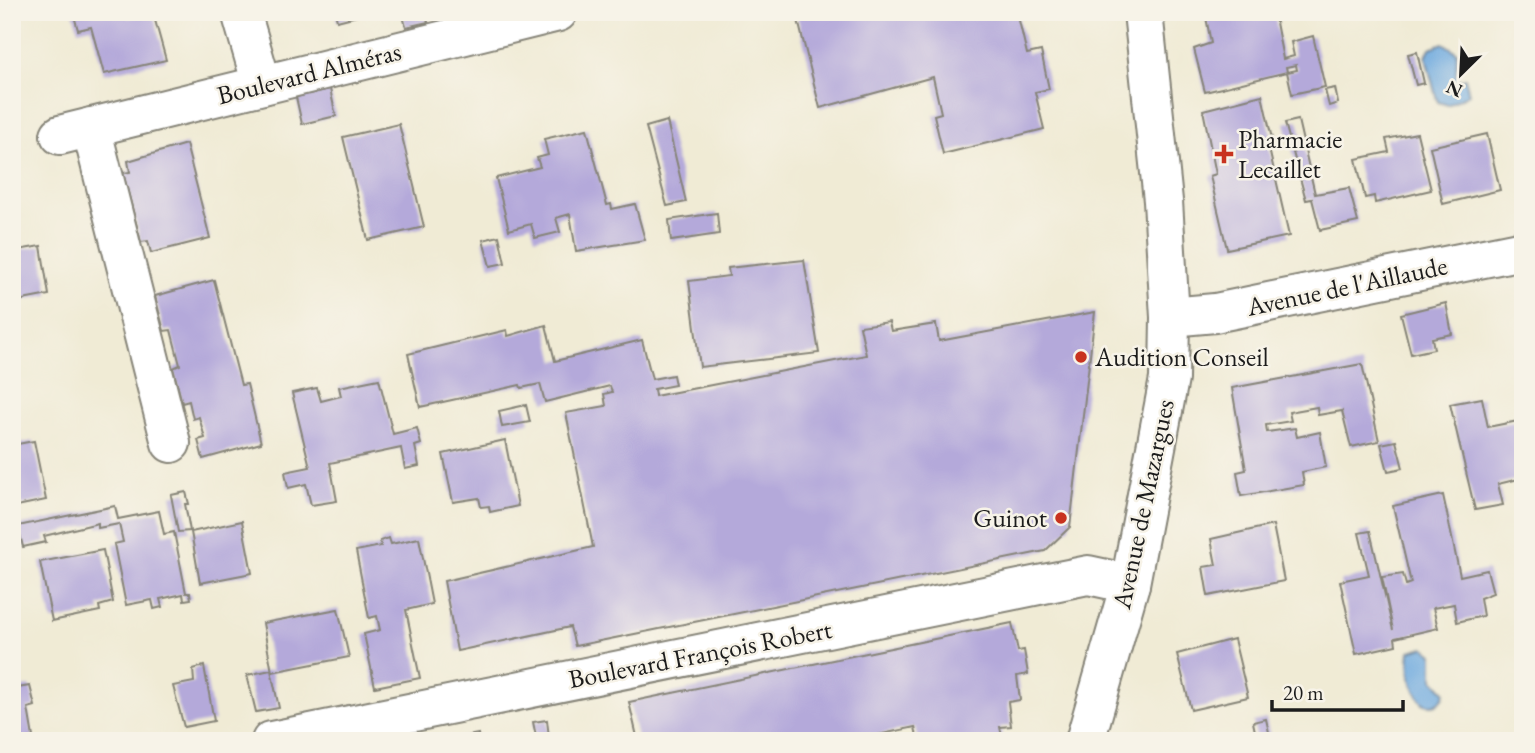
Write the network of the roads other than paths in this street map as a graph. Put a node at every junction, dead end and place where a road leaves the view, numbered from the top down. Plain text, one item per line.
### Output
1 (242, 12) edge
2 (558, 12) edge
3 (1143, 12) edge
4 (262, 85) junction
5 (1523, 250) edge
6 (1170, 317) junction
7 (171, 443) dead end
8 (1130, 584) junction
9 (271, 741) edge
10 (1085, 741) edge

1 - 4 street
2 - 4 street, Boulevard Alméras
3 - 6 street, Avenue de Mazargues
4 - 7 street, Boulevard Alméras
5 - 6 street, Avenue de l'Aillaude
6 - 8 street, Avenue de Mazargues
8 - 9 street, Boulevard François Robert
8 - 10 street, Avenue de Mazargues

